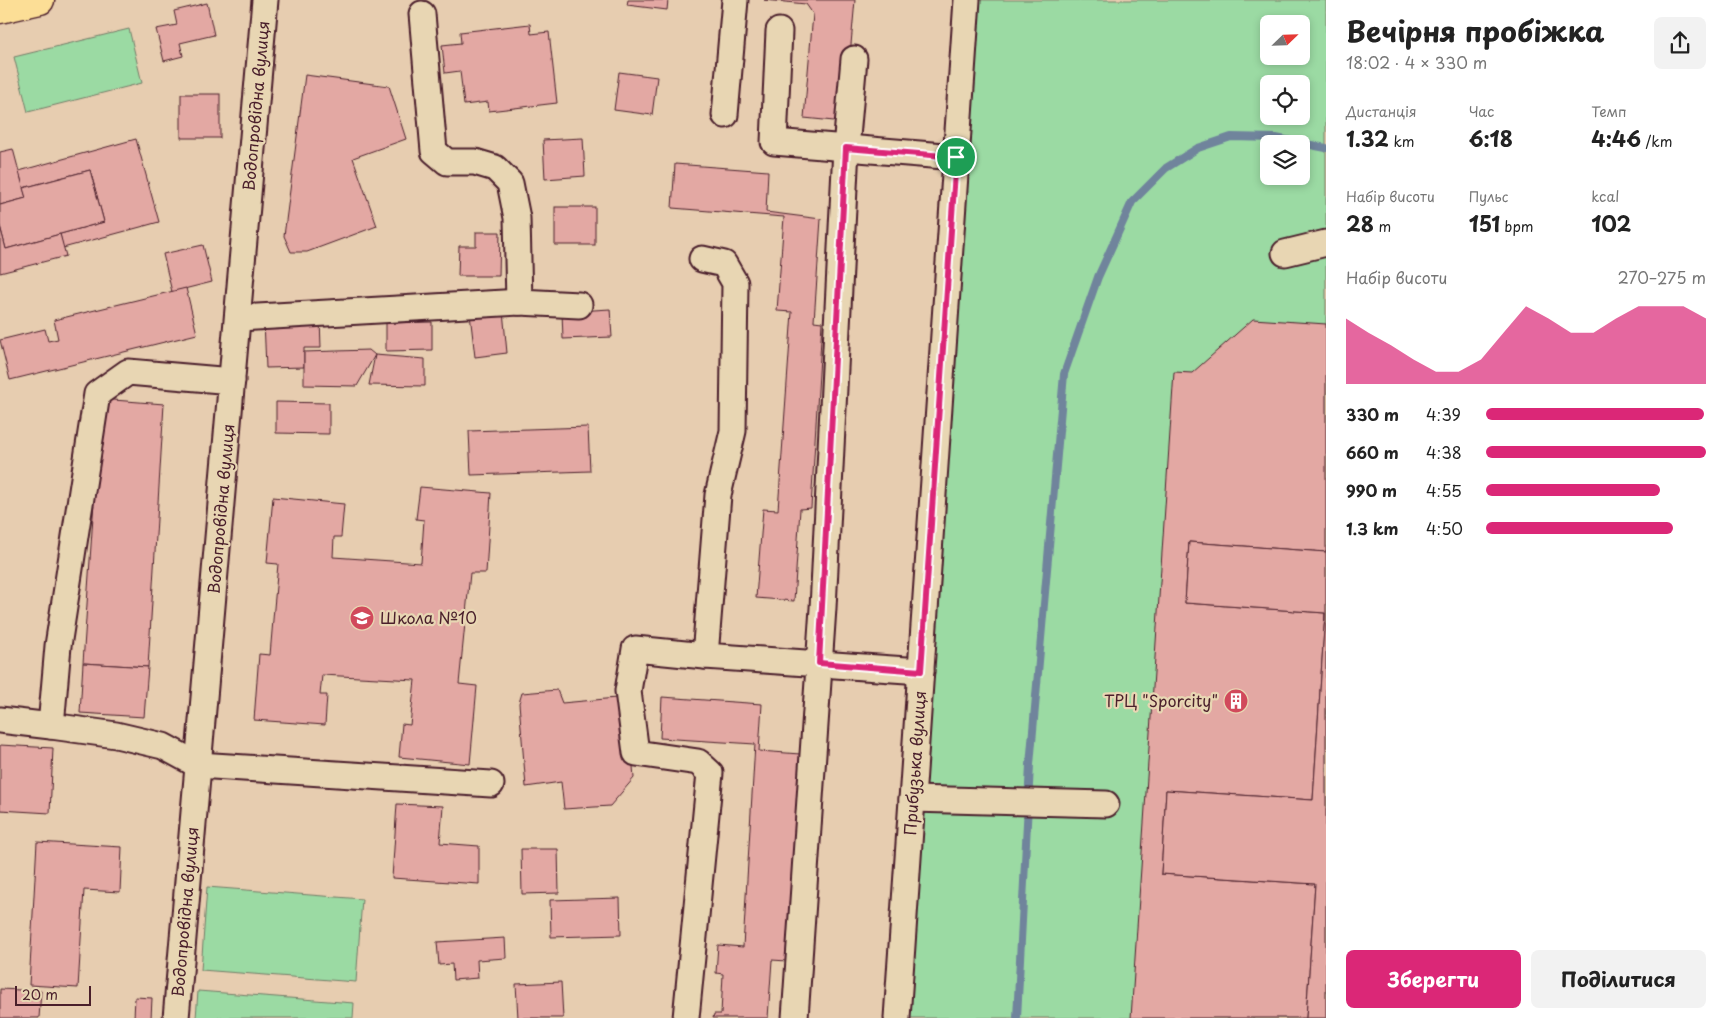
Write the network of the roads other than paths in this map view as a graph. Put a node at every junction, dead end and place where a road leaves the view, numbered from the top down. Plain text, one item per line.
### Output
1 (40, 0) edge
2 (265, 0) edge
3 (735, 0) edge
4 (967, 0) edge
5 (0, 9) edge
6 (422, 14) dead end
7 (779, 31) dead end
8 (854, 59) dead end
9 (725, 115) dead end
10 (846, 148) junction
11 (956, 157) junction
12 (1326, 243) edge
13 (1286, 253) dead end
14 (702, 259) dead end
15 (519, 302) junction
16 (579, 305) dead end
17 (238, 318) junction
18 (232, 381) junction
19 (705, 656) junction
20 (819, 663) junction
21 (921, 671) junction
22 (0, 720) edge
23 (51, 726) junction
24 (198, 765) junction
25 (491, 784) dead end
26 (912, 799) junction
27 (1106, 804) dead end
28 (176, 1018) edge
29 (686, 1018) edge
30 (795, 1018) edge
31 (897, 1018) edge

1 - 5 main road
2 - 17 street, Водопровідна вулиця
3 - 9 street
4 - 11 street, Прибузька вулиця
6 - 15 street
7 - 10 street
8 - 10 street
10 - 11 street
10 - 20 street
11 - 21 street, Прибузька вулиця
12 - 13 street
14 - 19 street
15 - 16 street
15 - 17 street
17 - 18 street, Водопровідна вулиця
18 - 23 street
18 - 24 street, Водопровідна вулиця
19 - 20 street
19 - 29 street
20 - 21 street
20 - 30 street
21 - 26 street, Прибузька вулиця
22 - 23 street
23 - 24 street
24 - 25 street
24 - 28 street, Водопровідна вулиця
26 - 27 street
26 - 31 street, Прибузька вулиця

